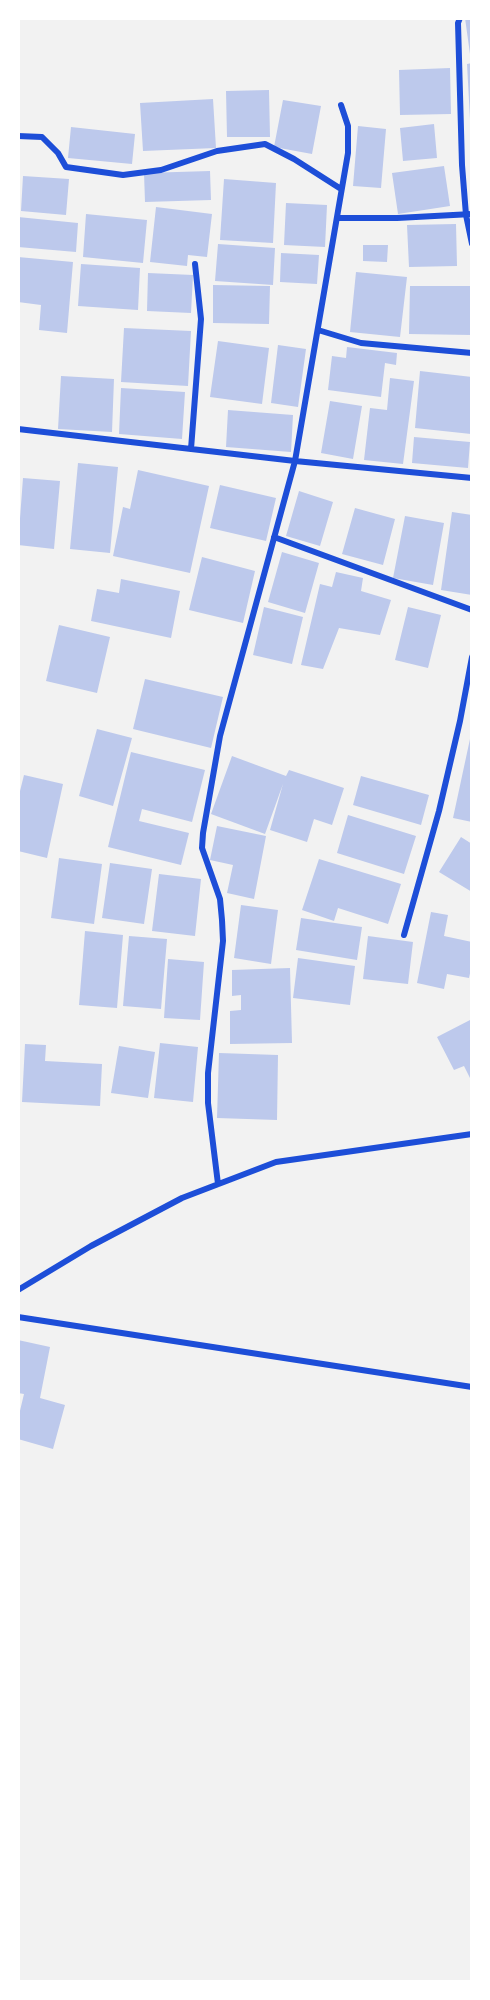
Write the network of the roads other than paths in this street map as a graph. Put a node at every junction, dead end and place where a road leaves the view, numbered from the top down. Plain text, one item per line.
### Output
1 (460, 18) edge
2 (341, 105) dead end
3 (18, 136) edge
4 (341, 189) junction
5 (469, 214) edge
6 (338, 218) junction
7 (472, 244) edge
8 (195, 264) dead end
9 (318, 330) junction
10 (472, 353) edge
11 (18, 429) edge
12 (191, 449) junction
13 (295, 460) junction
14 (472, 478) edge
15 (274, 537) junction
16 (472, 610) edge
17 (472, 657) edge
18 (404, 936) dead end
19 (472, 1134) edge
20 (218, 1185) junction
21 (18, 1290) edge
22 (18, 1317) edge
23 (472, 1388) edge

1 - 5 street
2 - 4 street
3 - 4 street
4 - 6 street
5 - 6 street
5 - 7 street
6 - 9 street
8 - 12 street
9 - 10 street
9 - 13 street
11 - 12 street
12 - 13 street
13 - 14 street
13 - 15 street
15 - 16 street
15 - 20 street
17 - 18 street
19 - 20 street
20 - 21 street
22 - 23 street

